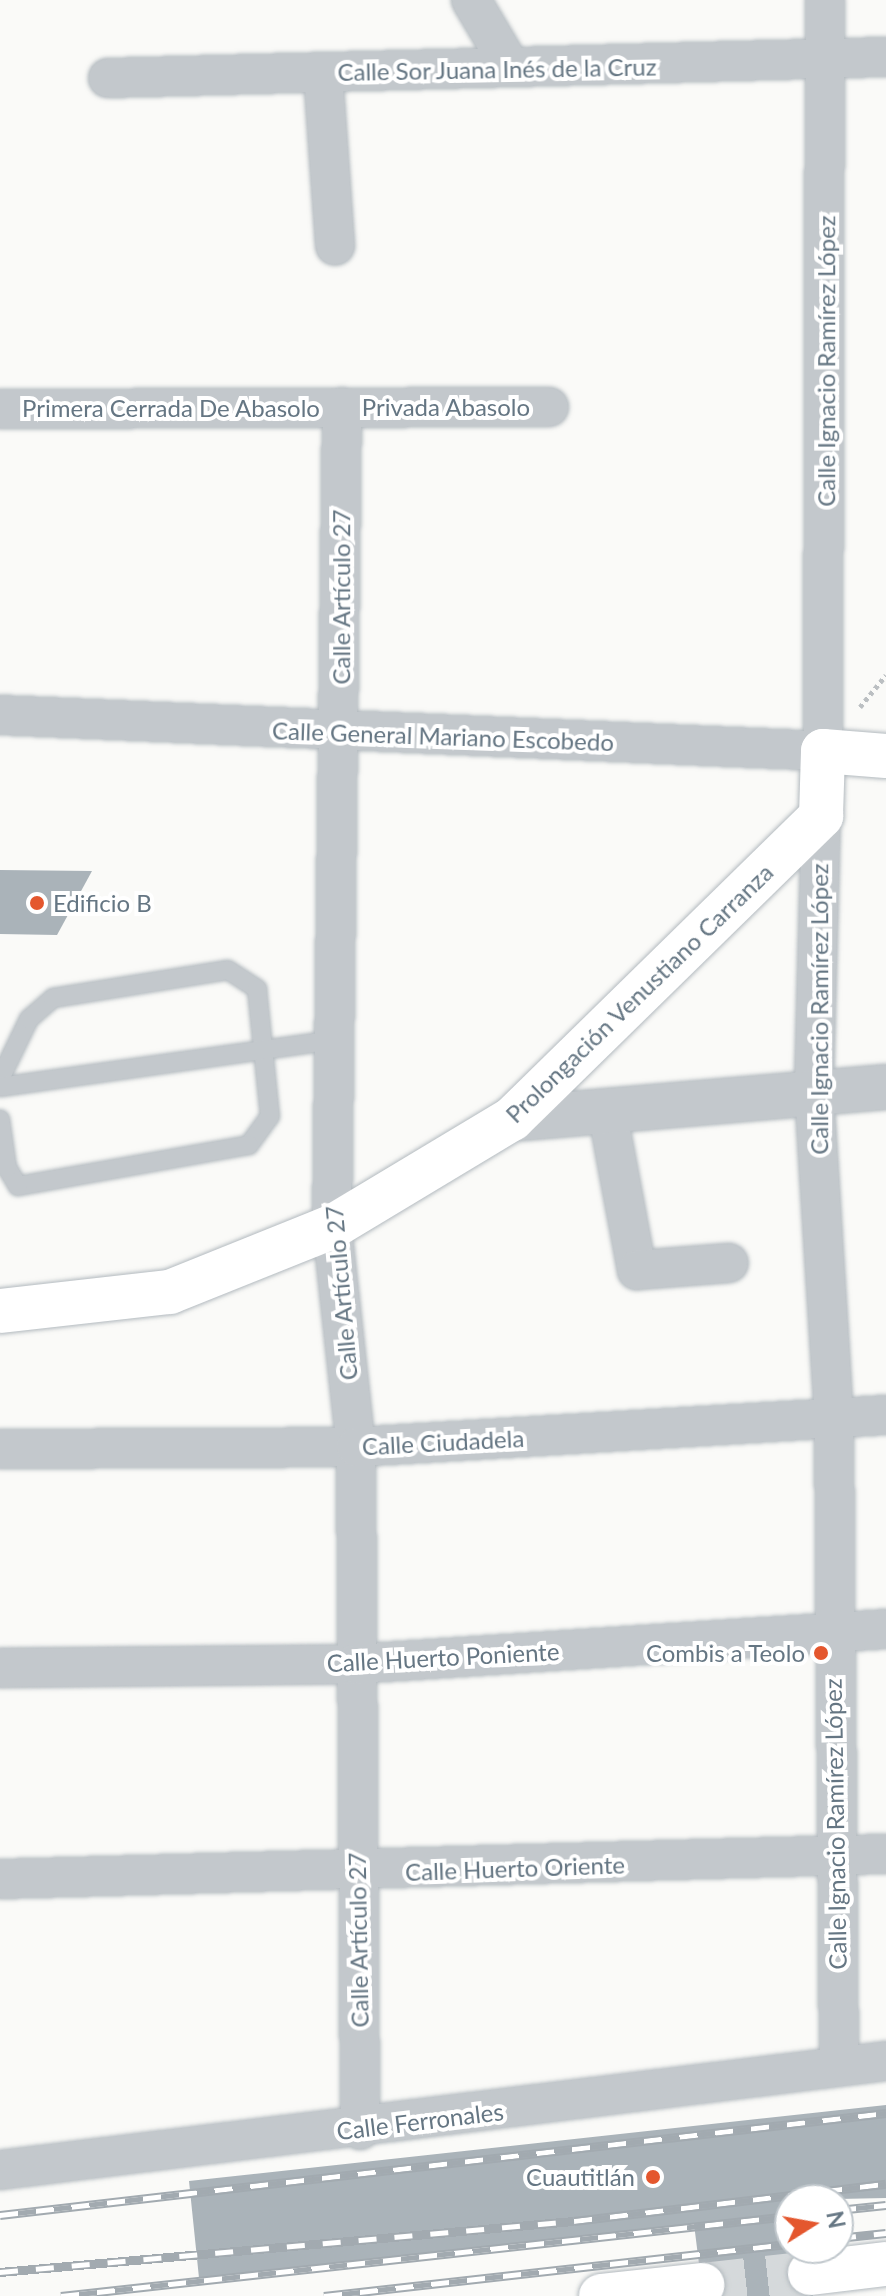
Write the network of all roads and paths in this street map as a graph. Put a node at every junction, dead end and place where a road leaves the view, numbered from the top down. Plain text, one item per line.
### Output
1 (471, 0) edge
2 (825, 0) edge
3 (886, 57) edge
4 (824, 63) junction
5 (510, 66) junction
6 (323, 73) junction
7 (108, 78) dead end
8 (335, 246) dead end
9 (342, 407) junction
10 (549, 407) dead end
11 (0, 409) edge
12 (0, 715) edge
13 (341, 733) junction
14 (823, 751) junction
15 (886, 756) edge
16 (821, 816) junction
17 (335, 1040) junction
18 (264, 1050) junction
19 (0, 1079) edge
20 (0, 1087) edge
21 (886, 1087) edge
22 (814, 1091) junction
23 (607, 1110) junction
24 (0, 1119) edge
25 (512, 1119) junction
26 (332, 1227) junction
27 (729, 1263) dead end
28 (0, 1311) edge
29 (886, 1415) edge
30 (834, 1421) junction
31 (356, 1447) junction
32 (0, 1449) edge
33 (886, 1629) edge
34 (832, 1633) junction
35 (355, 1664) junction
36 (0, 1668) edge
37 (886, 1854) edge
38 (837, 1856) junction
39 (357, 1875) junction
40 (0, 1879) edge
41 (886, 2061) edge
42 (839, 2066) junction
43 (360, 2130) junction
44 (0, 2170) edge
45 (886, 2264) edge
46 (810, 2273) tunnel mouth
47 (702, 2285) tunnel mouth
48 (601, 2296) edge

1 - 5 street
2 - 4 street, Calle Ignacio Ramírez López
3 - 4 street, Calle Sor Juana Inés de la Cruz
4 - 5 street, Calle Sor Juana Inés de la Cruz
4 - 14 street, Calle Ignacio Ramírez López
5 - 6 street, Calle Sor Juana Inés de la Cruz
6 - 7 street, Calle Sor Juana Inés de la Cruz
6 - 8 street
9 - 10 street, Privada Abasolo
9 - 11 street, Primera Cerrada De Abasolo
9 - 13 street, Calle Artículo 27
12 - 13 street, Calle General Mariano Escobedo
13 - 14 street, Calle General Mariano Escobedo
13 - 17 street, Calle Artículo 27
14 - 15 main road, Calle General Mariano Escobedo
14 - 16 main road, Calle Ignacio Ramírez López
16 - 22 street, Calle Ignacio Ramírez López
16 - 25 main road, Prolongación Venustiano Carranza
17 - 18 lane
17 - 26 street, Calle Artículo 27
18 - 19 lane
18 - 20 lane
18 - 24 lane
21 - 22 street
22 - 23 street
22 - 30 street, Calle Ignacio Ramírez López
23 - 25 street
23 - 27 street
25 - 26 main road, Prolongación Venustiano Carranza
26 - 28 main road, Prolongación Venustiano Carranza
26 - 31 street, Calle Artículo 27
29 - 30 street, Calle Ciudadela
30 - 31 street, Calle Ciudadela
30 - 34 street, Calle Ignacio Ramírez López
31 - 32 street, Calle Ciudadela
31 - 35 street, Calle Artículo 27
33 - 34 street, Calle Huerto Poniente
34 - 35 street, Calle Huerto Poniente
34 - 38 street, Calle Ignacio Ramírez López
35 - 36 street, Calle Huerto Poniente
35 - 39 street, Calle Artículo 27
37 - 38 street, Calle Huerto Oriente
38 - 39 street, Calle Huerto Oriente
38 - 42 street, Calle Ignacio Ramírez López
39 - 40 street, Calle Huerto Oriente
39 - 43 street, Calle Artículo 27
41 - 42 street, Calle Ferronales
42 - 43 street, Calle Ferronales
43 - 44 street, Calle Ferronales
45 - 46 main road
47 - 48 main road

